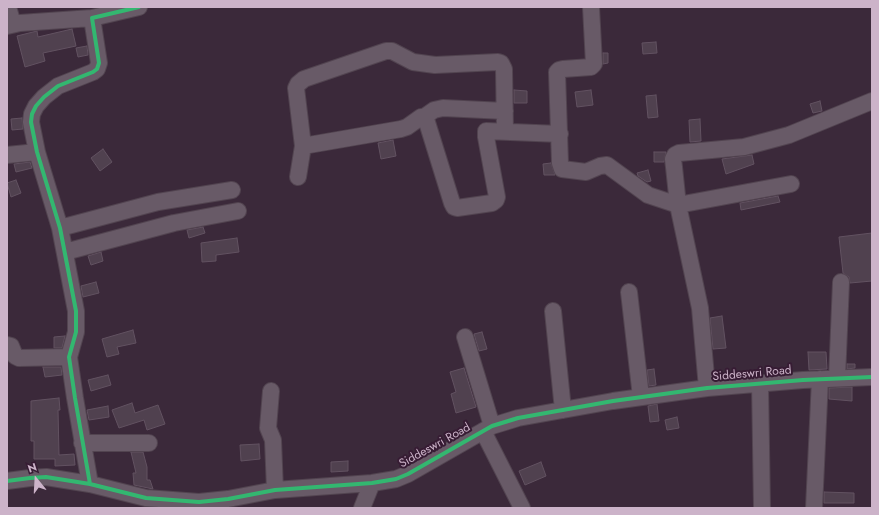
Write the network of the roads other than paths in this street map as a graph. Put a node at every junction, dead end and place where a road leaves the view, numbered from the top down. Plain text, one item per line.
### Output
1 (8, 7) edge
2 (139, 7) edge
3 (591, 7) edge
4 (92, 18) junction
5 (10, 25) edge
6 (872, 101) edge
7 (505, 112) junction
8 (424, 118) junction
9 (505, 131) junction
10 (560, 134) junction
11 (303, 146) junction
12 (37, 152) junction
13 (7, 155) edge
14 (298, 178) dead end
15 (791, 184) dead end
16 (232, 190) dead end
17 (678, 205) junction
18 (238, 211) dead end
19 (60, 228) junction
20 (65, 252) junction
21 (841, 282) dead end
22 (629, 292) dead end
23 (553, 311) dead end
24 (465, 337) dead end
25 (7, 345) edge
26 (69, 357) junction
27 (872, 377) edge
28 (837, 378) junction
29 (820, 379) junction
30 (760, 383) junction
31 (708, 388) junction
32 (271, 391) dead end
33 (640, 396) junction
34 (563, 410) junction
35 (487, 428) junction
36 (82, 443) junction
37 (149, 443) dead end
38 (7, 481) edge
39 (372, 483) junction
40 (90, 484) junction
41 (275, 490) junction
42 (147, 503) edge
43 (362, 508) edge
44 (522, 508) edge
45 (762, 508) edge
46 (814, 508) edge

1 - 5 street
2 - 4 street
3 - 10 street
4 - 5 street
4 - 12 street
6 - 17 street
7 - 8 street
7 - 9 street
7 - 11 street
8 - 9 street
8 - 11 street
9 - 10 street
10 - 17 street
11 - 14 street
12 - 13 street
12 - 19 street
15 - 17 street
16 - 19 street
17 - 31 street
18 - 20 street
19 - 20 street
20 - 26 street
21 - 28 street
22 - 33 street
23 - 34 street
24 - 35 street
25 - 26 street
26 - 36 street
27 - 28 street, Siddeswri Road
28 - 29 street, Siddeswri Road
29 - 30 street, Siddeswri Road
29 - 46 street
30 - 31 street, Siddeswri Road
30 - 45 street
31 - 33 street, Siddeswri Road
32 - 41 street
33 - 34 street, Siddeswri Road
34 - 35 street, Siddeswri Road
35 - 39 street, Siddeswri Road
35 - 44 street
36 - 37 street
36 - 40 street
38 - 40 street, Siddeswri Road
39 - 41 street, Siddeswri Road
39 - 43 street
40 - 42 street, Siddeswri Road
41 - 42 street, Siddeswri Road

